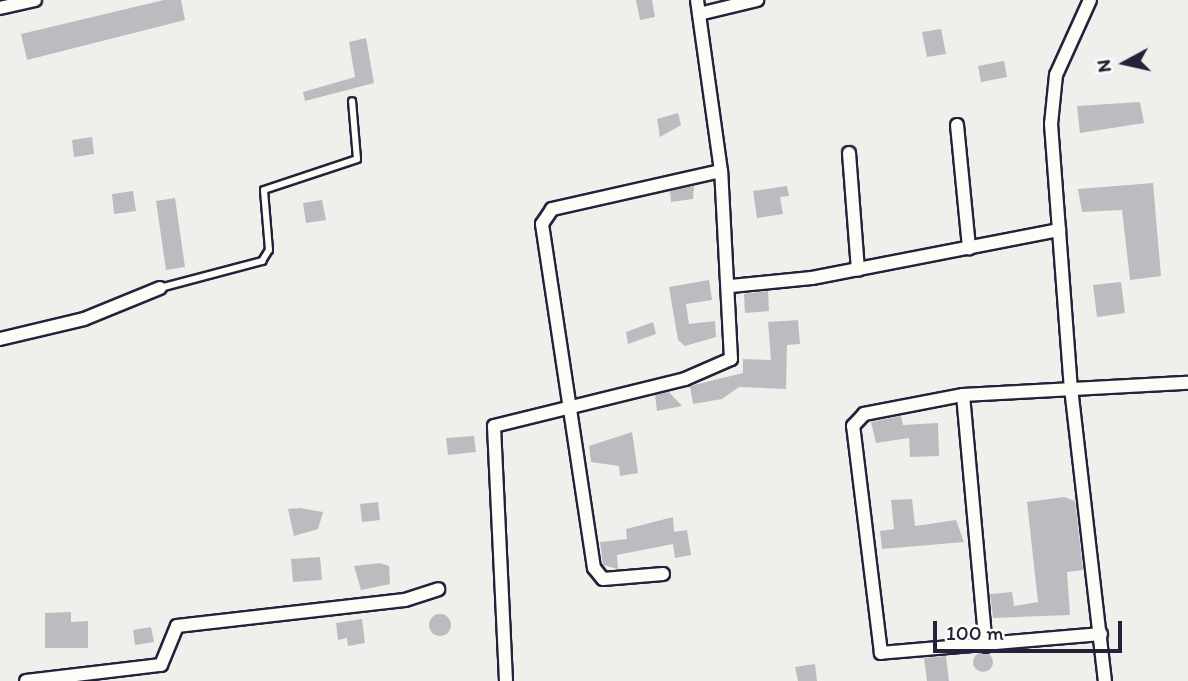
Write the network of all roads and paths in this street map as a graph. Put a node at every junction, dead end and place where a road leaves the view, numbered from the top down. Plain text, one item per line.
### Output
1 (33, 0) edge
2 (696, 0) edge
3 (757, 0) edge
4 (1090, 0) edge
5 (0, 8) edge
6 (699, 14) junction
7 (352, 101) dead end
8 (957, 125) dead end
9 (849, 153) dead end
10 (721, 171) junction
11 (1059, 230) junction
12 (969, 248) junction
13 (859, 270) junction
14 (731, 286) junction
15 (160, 288) joint
16 (0, 339) edge
17 (1188, 383) edge
18 (1071, 388) junction
19 (963, 396) junction
20 (574, 405) junction
21 (663, 574) dead end
22 (438, 589) dead end
23 (1101, 634) junction
24 (986, 646) junction
25 (26, 681) edge
26 (506, 681) edge
27 (1105, 681) edge

1 - 5 street
2 - 6 street
3 - 6 street
4 - 11 street
6 - 10 street
7 - 15 lane
8 - 12 street
9 - 13 street
10 - 14 street
10 - 20 street
11 - 12 street
11 - 18 street
12 - 13 street
13 - 14 street
14 - 20 street
15 - 16 street
17 - 18 street
18 - 19 street
18 - 23 street
19 - 24 street
19 - 24 street
20 - 21 street
20 - 26 street
22 - 25 street
23 - 24 street
23 - 27 street

